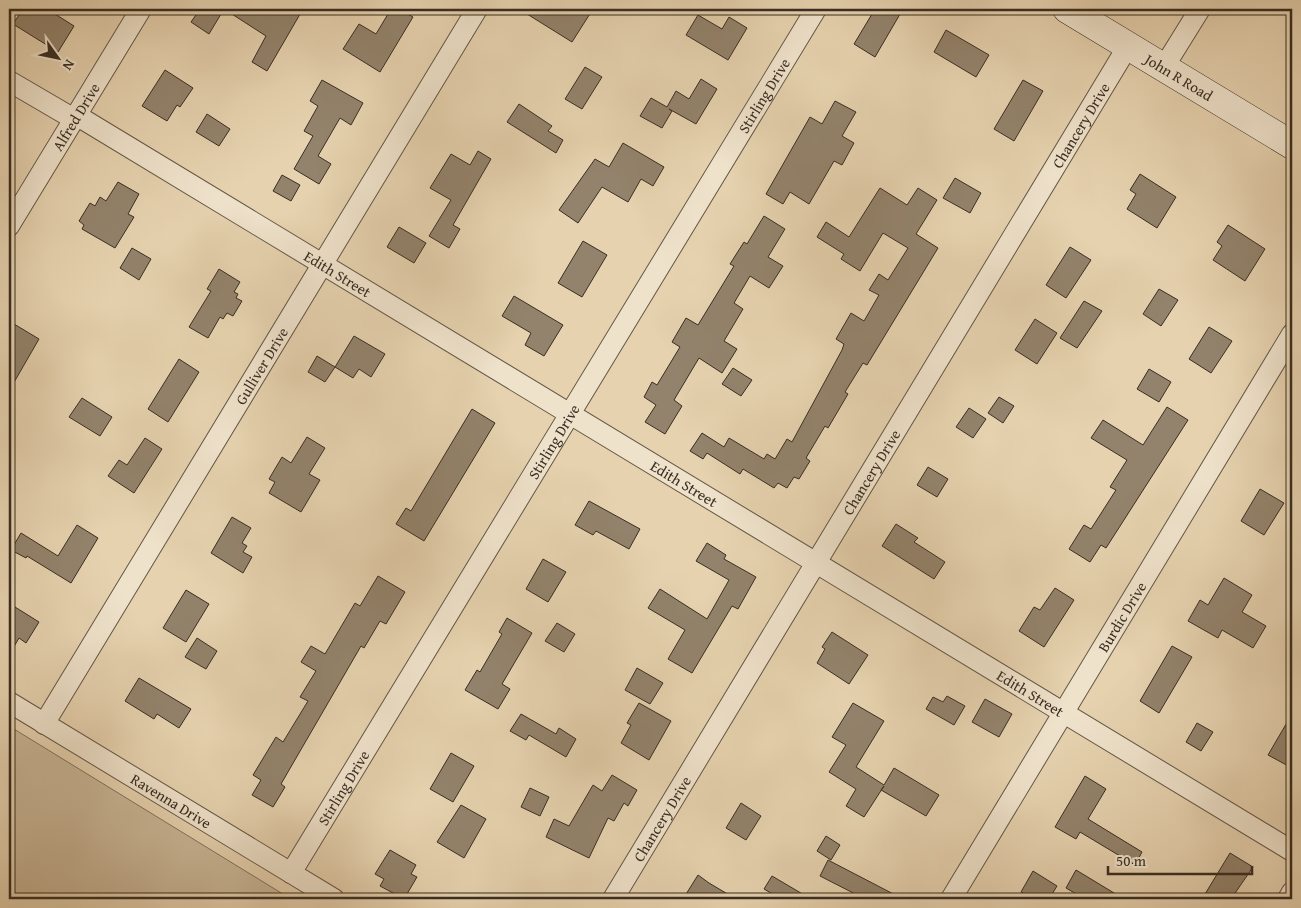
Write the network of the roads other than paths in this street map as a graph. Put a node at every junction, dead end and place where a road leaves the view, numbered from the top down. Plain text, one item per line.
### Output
1 (141, 9) edge
2 (478, 9) edge
3 (816, 9) edge
4 (1067, 9) edge
5 (1200, 9) edge
6 (1128, 46) junction
7 (1164, 67) junction
8 (9, 81) edge
9 (75, 117) junction
10 (1292, 145) edge
11 (9, 226) edge
12 (323, 264) junction
13 (1292, 334) edge
14 (569, 414) junction
15 (817, 563) junction
16 (9, 702) edge
17 (1064, 713) junction
18 (44, 724) junction
19 (1292, 852) edge
20 (291, 873) junction
21 (1292, 892) edge
22 (334, 899) edge
23 (613, 899) edge
24 (951, 899) edge
25 (1288, 899) edge

1 - 9 street, Alfred Drive
2 - 12 street, Gulliver Drive
3 - 14 street, Stirling Drive
4 - 6 main road, John R Road
5 - 7 street
6 - 7 main road, John R Road
6 - 15 street, Chancery Drive
7 - 10 main road, John R Road
8 - 9 street, Edith Street
9 - 11 street, Alfred Drive
9 - 12 street, Edith Street
12 - 14 street, Edith Street
12 - 18 street, Gulliver Drive
13 - 17 street, Burdic Drive
14 - 15 street, Edith Street
14 - 20 street, Stirling Drive
15 - 17 street, Edith Street
15 - 23 street, Chancery Drive
16 - 18 street, Ravenna Drive
17 - 19 street, Edith Street
17 - 24 street, Burdic Drive
18 - 20 street, Ravenna Drive
20 - 22 street, Ravenna Drive
21 - 25 street

